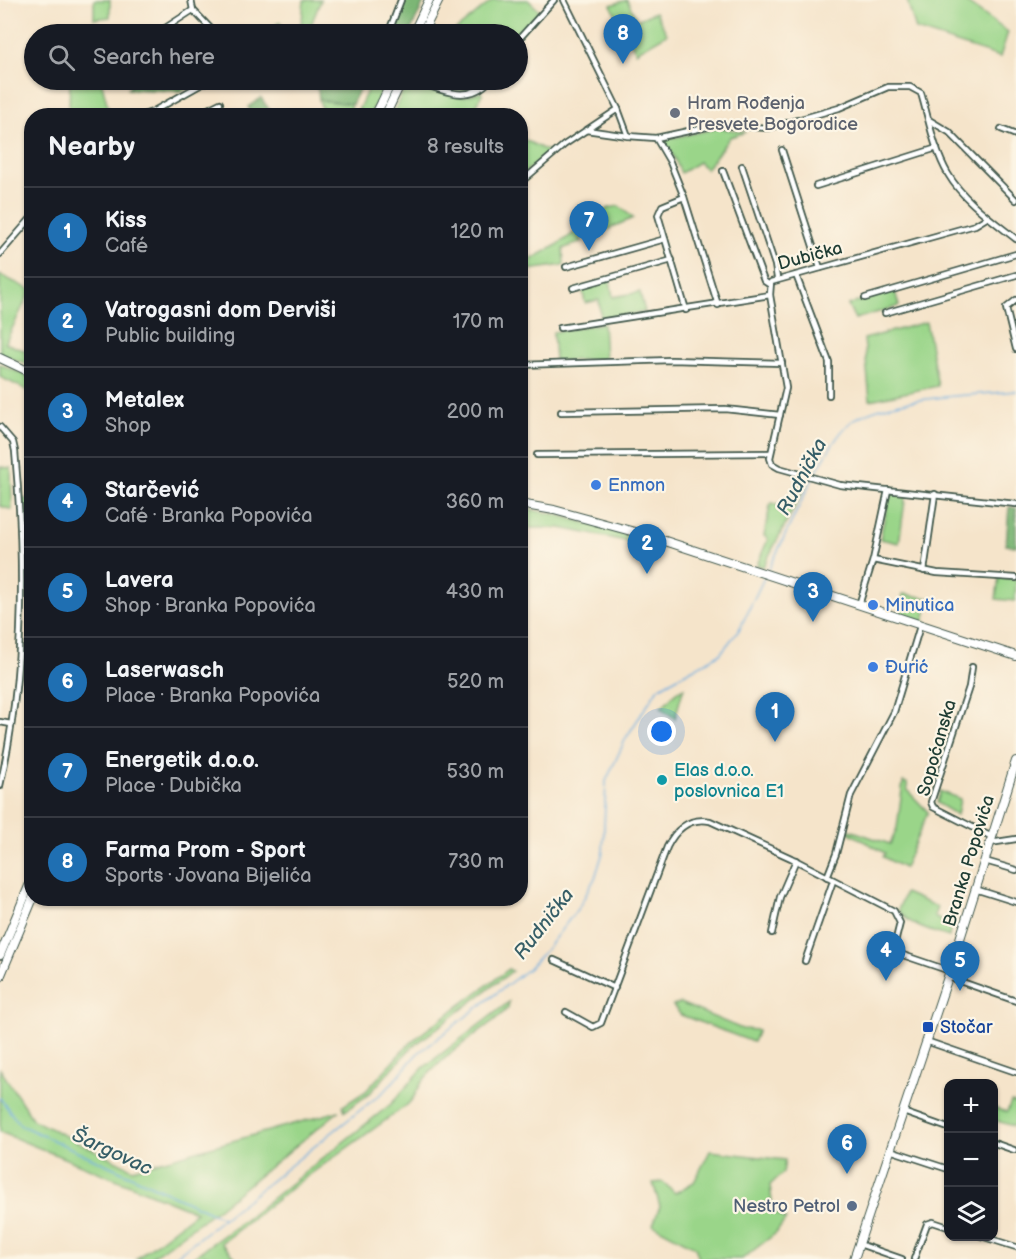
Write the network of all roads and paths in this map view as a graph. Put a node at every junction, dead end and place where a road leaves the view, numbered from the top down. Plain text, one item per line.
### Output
1 (191, 0) edge
2 (401, 0) edge
3 (429, 0) edge
4 (439, 0) edge
5 (554, 0) edge
6 (564, 0) edge
7 (194, 10) junction
8 (172, 24) edge
9 (207, 24) edge
10 (392, 24) edge
11 (418, 24) edge
12 (427, 24) edge
13 (528, 29) edge
14 (193, 90) edge
15 (387, 90) edge
16 (397, 90) edge
17 (444, 90) edge
18 (479, 90) edge
19 (220, 103) dead end
20 (163, 108) edge
21 (210, 108) edge
22 (379, 108) edge
23 (389, 108) edge
24 (618, 109) junction
25 (929, 120) junction
26 (1001, 129) dead end
27 (586, 130) junction
28 (1016, 135) edge
29 (628, 136) junction
30 (656, 138) junction
31 (937, 148) junction
32 (782, 150) dead end
33 (742, 166) dead end
34 (723, 171) dead end
35 (528, 176) edge
36 (816, 186) dead end
37 (684, 197) junction
38 (1016, 200) edge
39 (988, 217) junction
40 (24, 226) edge
41 (665, 238) junction
42 (1016, 239) edge
43 (0, 254) edge
44 (1016, 254) edge
45 (672, 260) junction
46 (566, 267) dead end
47 (820, 268) junction
48 (796, 275) junction
49 (1016, 275) edge
50 (777, 278) junction
51 (770, 285) junction
52 (573, 288) dead end
53 (770, 295) junction
54 (865, 298) dead end
55 (1016, 300) edge
56 (718, 304) junction
57 (686, 310) junction
58 (885, 313) dead end
59 (560, 328) dead end
60 (1016, 349) edge
61 (0, 358) edge
62 (782, 363) junction
63 (528, 365) edge
64 (24, 369) edge
65 (829, 395) dead end
66 (561, 412) dead end
67 (780, 415) junction
68 (0, 427) edge
69 (770, 453) junction
70 (537, 455) dead end
71 (888, 490) junction
72 (935, 494) junction
73 (1016, 504) edge
74 (528, 506) edge
75 (873, 560) junction
76 (924, 571) junction
77 (1016, 578) edge
78 (859, 605) junction
79 (920, 626) junction
80 (1016, 657) edge
81 (972, 667) dead end
82 (0, 722) edge
83 (11, 724) junction
84 (1016, 761) edge
85 (0, 786) edge
86 (1016, 839) edge
87 (991, 840) junction
88 (796, 860) junction
89 (984, 861) junction
90 (1016, 870) edge
91 (826, 877) junction
92 (833, 881) junction
93 (975, 889) junction
94 (24, 898) edge
95 (1016, 902) edge
96 (30, 906) edge
97 (772, 933) dead end
98 (0, 955) edge
99 (554, 960) dead end
100 (805, 961) dead end
101 (949, 974) junction
102 (0, 977) edge
103 (615, 988) junction
104 (1016, 1000) edge
105 (566, 1012) dead end
106 (926, 1041) junction
107 (1016, 1072) edge
108 (903, 1112) junction
109 (944, 1127) edge
110 (998, 1145) edge
111 (890, 1150) junction
112 (1014, 1150) dead end
113 (944, 1168) edge
114 (944, 1226) edge
115 (997, 1241) edge
116 (859, 1244) junction
117 (1016, 1247) edge
118 (854, 1259) edge
119 (902, 1259) edge
120 (914, 1259) edge

1 - 7 street
2 - 10 street
3 - 11 main road
4 - 12 main road
5 - 13 street
6 - 24 street
7 - 8 street
7 - 9 street
14 - 20 street
15 - 22 main road
16 - 23 main road
17 - 18 street
19 - 21 street
24 - 27 street
24 - 29 street
25 - 30 street
25 - 31 street
25 - 38 street
26 - 28 street
27 - 29 street
27 - 35 street
29 - 30 street
30 - 37 street
31 - 36 street
31 - 39 street
32 - 47 street
33 - 50 street
34 - 51 street
37 - 41 street
37 - 56 street
39 - 42 street
39 - 47 street, Dubička
40 - 43 street
41 - 45 street
41 - 46 street
44 - 54 street
45 - 52 street
45 - 57 street
47 - 48 street, Dubička
48 - 50 street, Dubička
48 - 65 street
49 - 58 street
50 - 51 street, Dubička
51 - 53 street, Dubička
53 - 56 street
53 - 62 street, Dubička
55 - 60 street
56 - 57 street
57 - 59 street
61 - 64 main road
62 - 63 street
62 - 67 street, Dubička
66 - 67 street
67 - 69 street, Dubička
68 - 83 street
69 - 70 street
69 - 71 street
71 - 72 street
71 - 75 street
72 - 73 street
72 - 76 street
74 - 78 main road
75 - 76 street
75 - 78 street
76 - 77 street
78 - 79 main road
79 - 80 main road
79 - 91 street
81 - 87 street, Sopoćanska
82 - 83 street
83 - 85 street
84 - 87 main road, Branka Popovića
86 - 87 street
87 - 89 main road, Branka Popovića
88 - 91 street
88 - 97 street
88 - 103 street
89 - 90 street
89 - 93 main road, Branka Popovića
91 - 92 street
92 - 100 street
92 - 101 street
93 - 95 street
93 - 101 main road, Branka Popovića
94 - 98 main road
96 - 102 main road
99 - 103 street
101 - 104 street
101 - 106 main road, Branka Popovića
103 - 105 street
106 - 107 street
106 - 108 main road, Branka Popovića
108 - 109 street
108 - 111 main road, Branka Popovića
110 - 112 street
111 - 113 street
111 - 116 main road, Branka Popovića
114 - 120 street
115 - 117 street
116 - 118 main road, Branka Popovića
116 - 119 street

